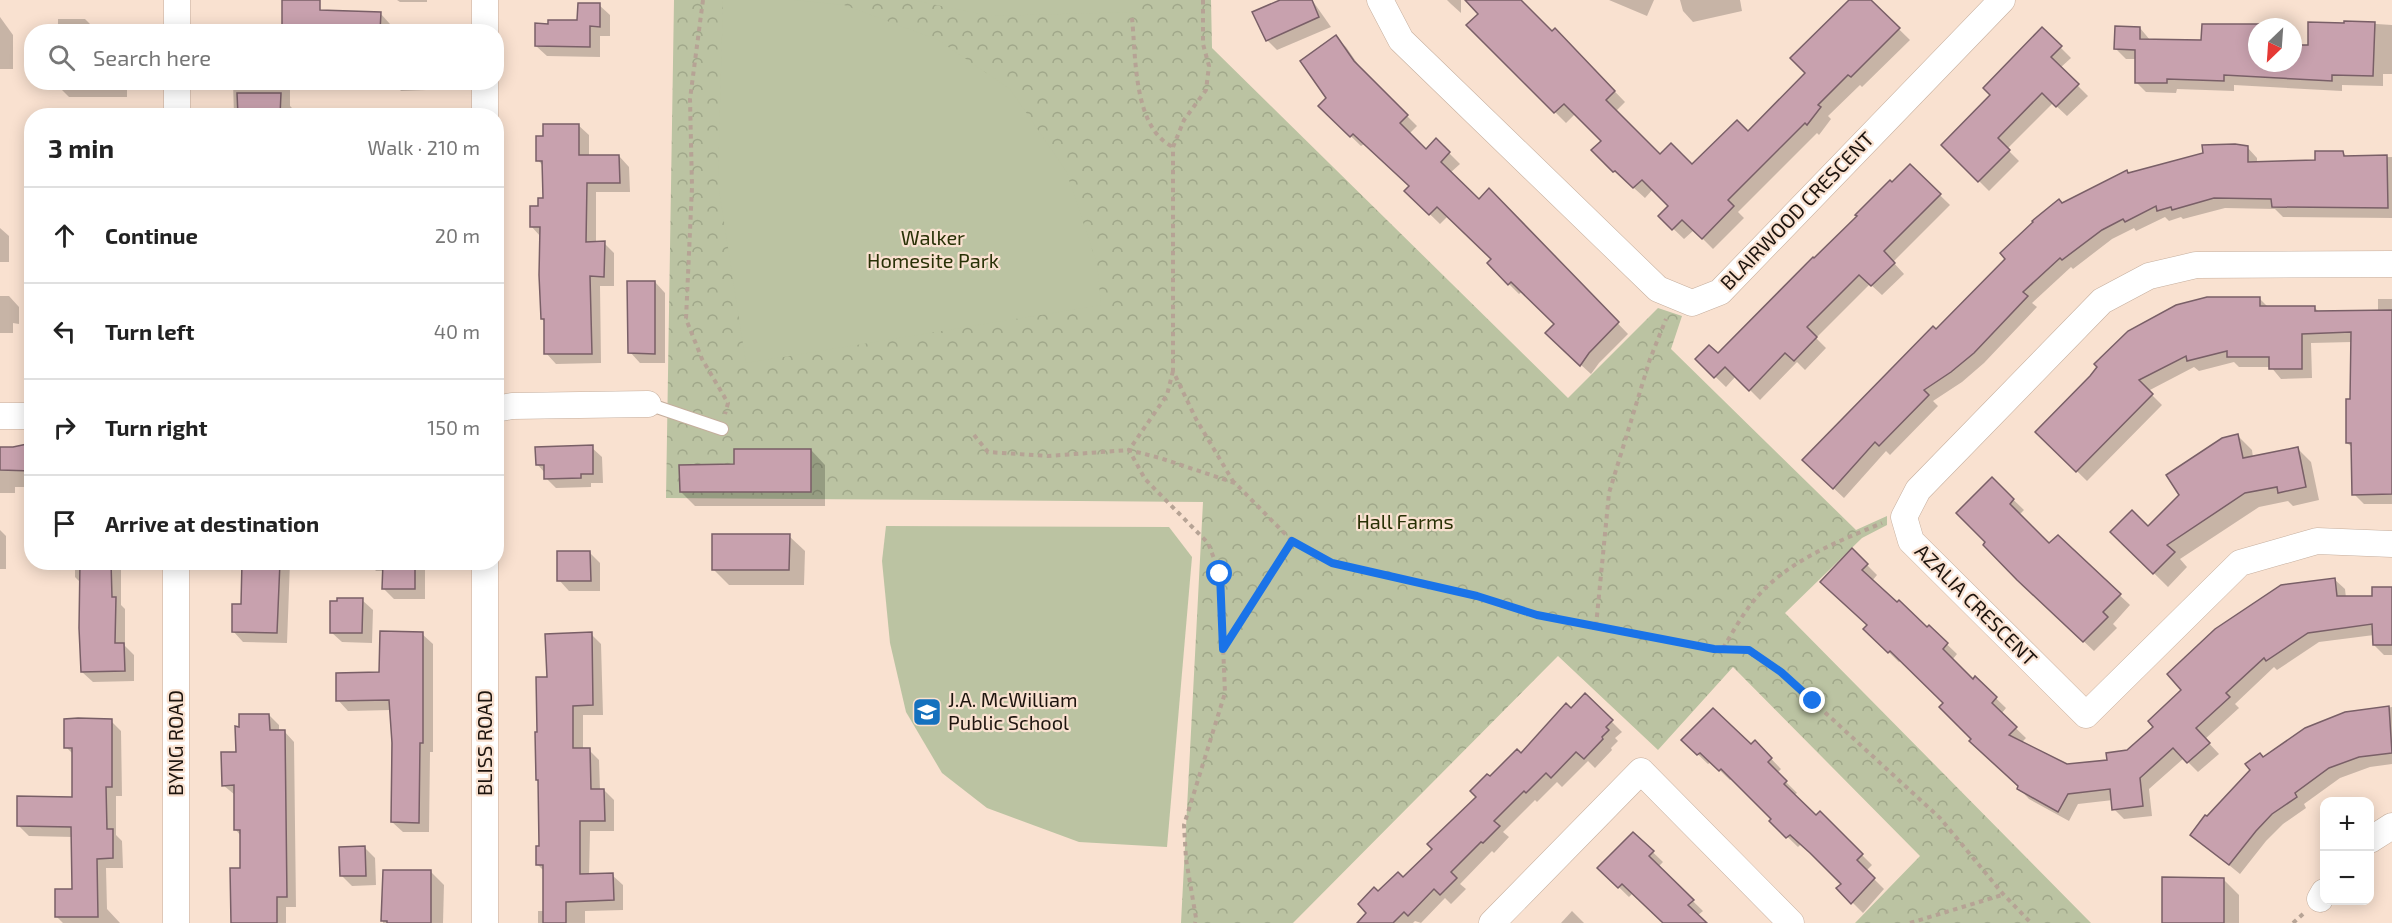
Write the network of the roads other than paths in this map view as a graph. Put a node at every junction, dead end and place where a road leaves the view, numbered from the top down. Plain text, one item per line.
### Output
1 (177, 0) edge
2 (485, 0) edge
3 (1380, 0) edge
4 (2002, 0) edge
5 (177, 24) edge
6 (485, 24) edge
7 (177, 90) edge
8 (485, 90) edge
9 (177, 108) edge
10 (485, 108) edge
11 (2392, 264) edge
12 (648, 404) joint
13 (504, 408) edge
14 (0, 416) edge
15 (24, 416) edge
16 (722, 429) dead end
17 (2392, 544) edge
18 (177, 570) edge
19 (485, 570) edge
20 (2392, 826) edge
21 (2374, 837) edge
22 (176, 923) edge
23 (485, 923) edge
24 (1492, 923) edge
25 (1791, 923) edge

1 - 5 street
2 - 6 street
3 - 4 street, BLAIRWOOD CRESCENT
7 - 9 street
8 - 10 street
11 - 17 street, AZALIA CRESCENT
12 - 13 street
12 - 16 lane
14 - 15 street
18 - 22 street, BYNG ROAD
19 - 23 street, BLISS ROAD
20 - 21 street
24 - 25 street

